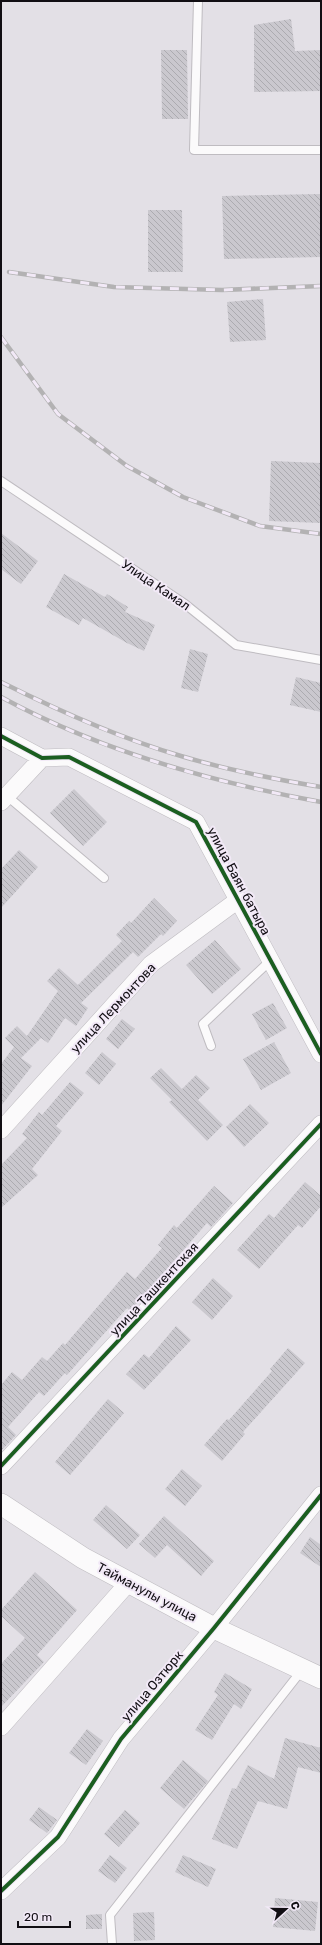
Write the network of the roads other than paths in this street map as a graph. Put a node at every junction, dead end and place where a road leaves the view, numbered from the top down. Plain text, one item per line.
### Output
1 (198, 1) edge
2 (321, 150) edge
3 (1, 481) edge
4 (321, 660) edge
5 (1, 736) edge
6 (42, 758) junction
7 (4, 799) edge
8 (104, 878) dead end
9 (238, 900) junction
10 (270, 960) junction
11 (211, 1046) dead end
12 (321, 1054) edge
13 (321, 1124) edge
14 (1, 1130) edge
15 (1, 1466) edge
16 (321, 1495) edge
17 (1, 1504) edge
18 (129, 1582) junction
19 (214, 1628) junction
20 (312, 1674) edge
21 (1, 1727) edge
22 (1, 1892) edge
23 (112, 1944) edge

1 - 2 lane
3 - 4 lane, Улица Камал
5 - 6 street
6 - 7 street
6 - 9 street, улица Баян батыра
7 - 8 lane
9 - 10 street, улица Баян батыра
9 - 14 street, улица Лермонтова
10 - 11 lane
10 - 12 street, улица Баян батыра
13 - 15 street, улица Ташкентская
16 - 19 street, улица Озтюрк
17 - 18 street, Тайманулы улица
18 - 19 street, Тайманулы улица
18 - 21 street
19 - 20 street, Тайманулы улица
19 - 22 street, улица Озтюрк
20 - 23 lane

